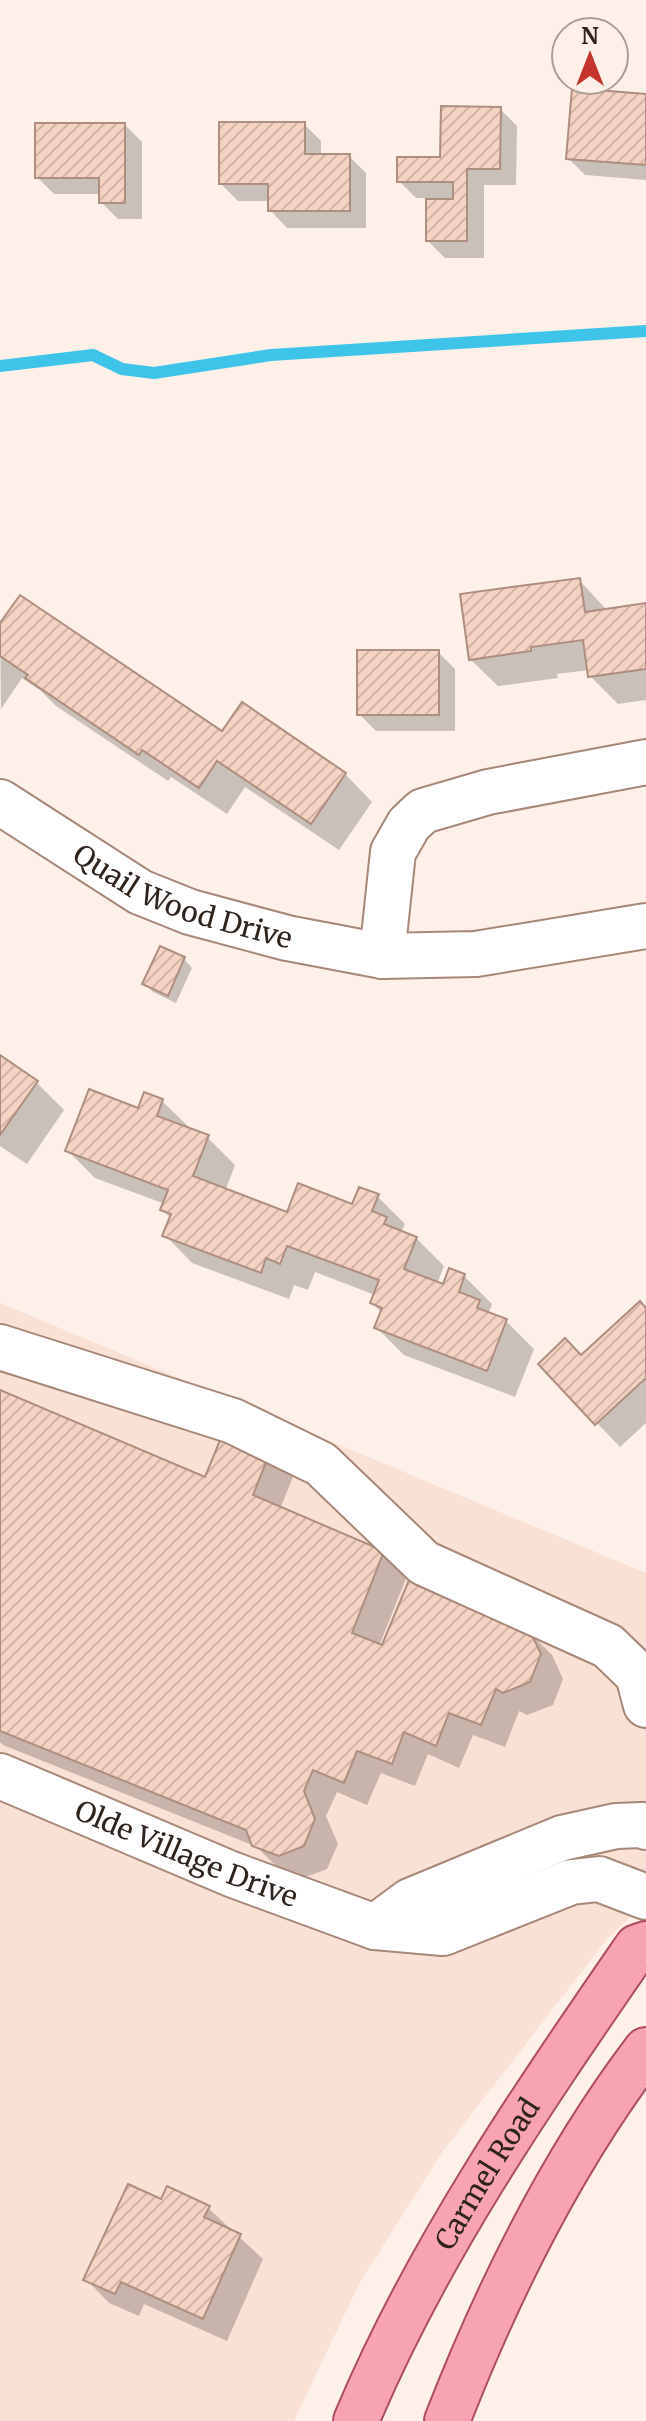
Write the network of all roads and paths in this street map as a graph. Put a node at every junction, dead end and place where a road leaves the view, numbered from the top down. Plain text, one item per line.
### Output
1 (646, 762) edge
2 (0, 802) edge
3 (646, 926) edge
4 (382, 956) junction
5 (0, 1347) edge
6 (646, 1705) edge
7 (0, 1776) edge
8 (645, 1814) edge
9 (646, 1897) edge
10 (375, 1927) junction
11 (646, 1944) edge
12 (646, 2050) edge
13 (356, 2421) edge
14 (447, 2421) edge

1 - 4 street
2 - 4 street, Quail Wood Drive
3 - 4 street, Quail Wood Drive
5 - 6 street
7 - 10 street, Olde Village Drive
8 - 10 street
9 - 10 street, Olde Village Drive
11 - 13 main road, Carmel Road
12 - 14 main road

